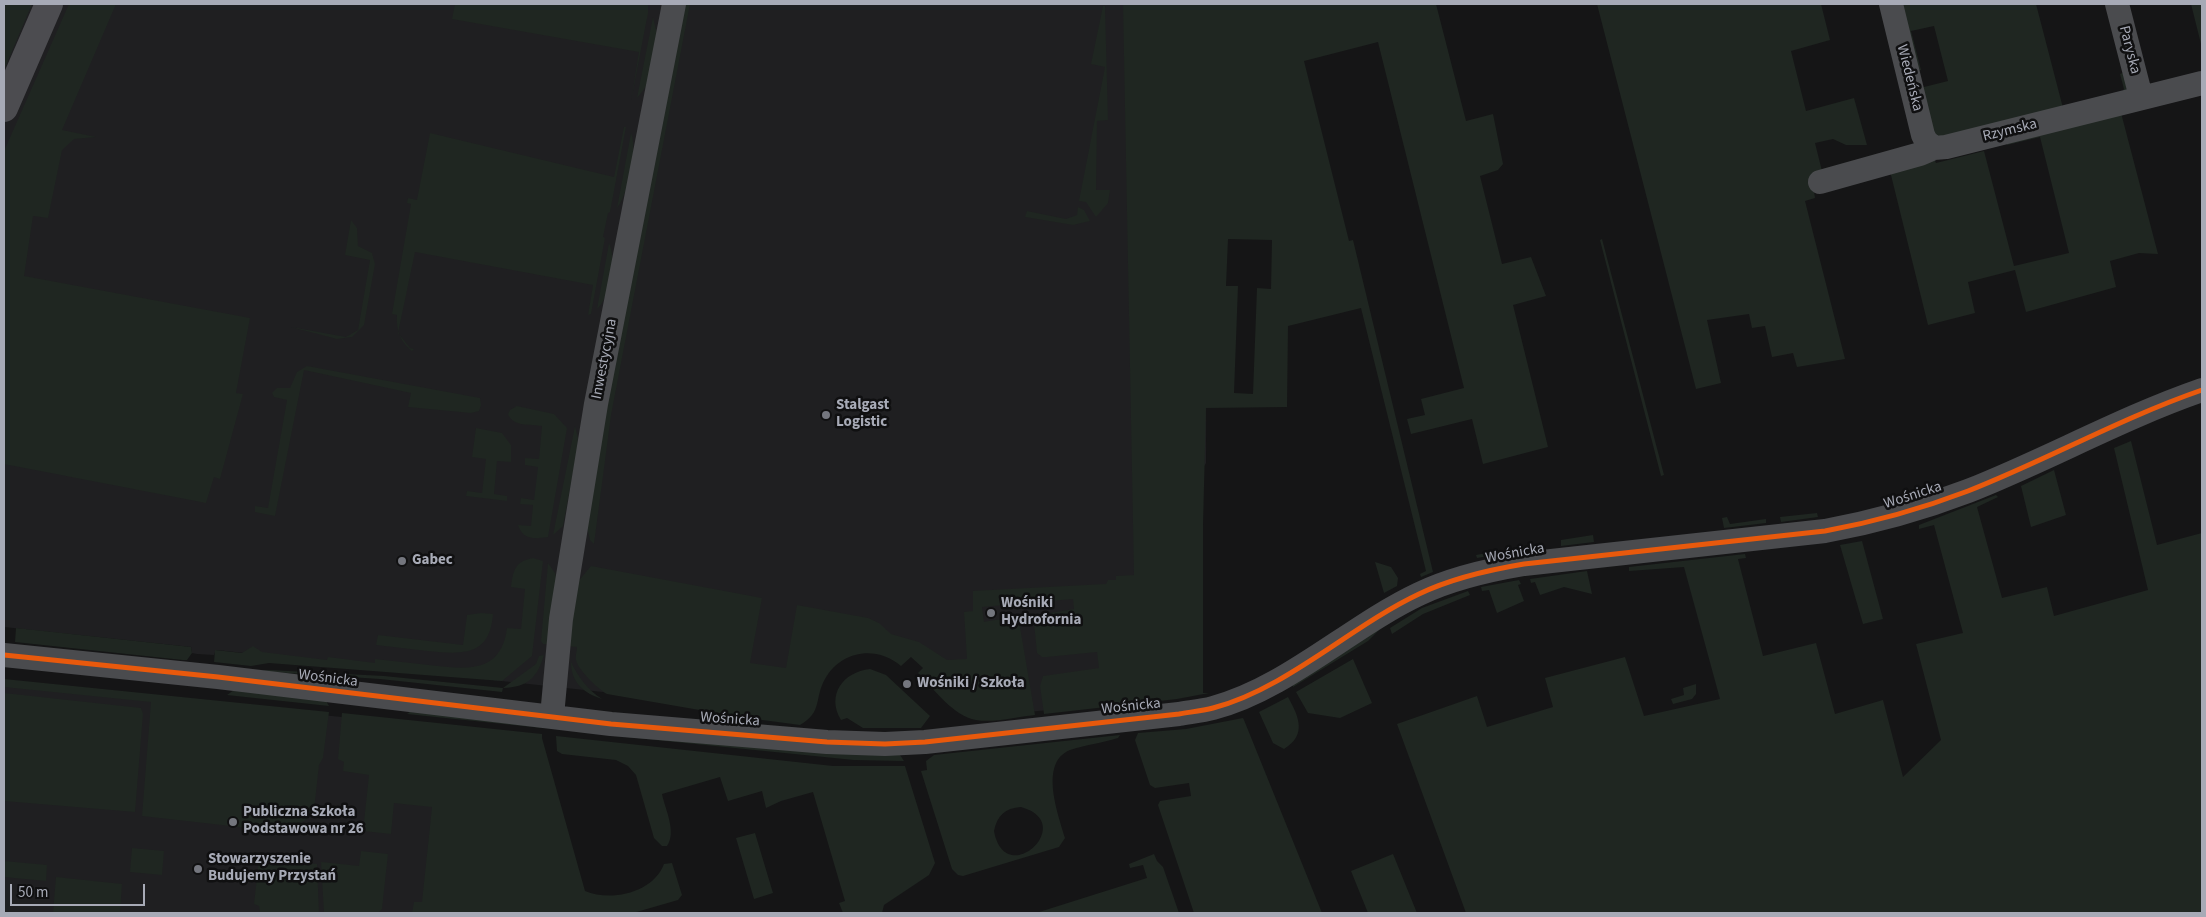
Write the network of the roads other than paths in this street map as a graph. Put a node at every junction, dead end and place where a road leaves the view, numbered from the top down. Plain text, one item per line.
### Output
1 (49, 4) edge
2 (674, 4) edge
3 (1891, 4) edge
4 (2117, 4) edge
5 (2202, 83) edge
6 (2141, 97) junction
7 (4, 108) edge
8 (1934, 148) junction
9 (1820, 182) dead end
10 (2202, 390) edge
11 (4, 655) edge
12 (552, 709) junction

1 - 7 main road
2 - 12 street, Inwestycyjna
3 - 8 street, Wiedeńska
4 - 6 street, Paryska
5 - 6 street, Rzymska
6 - 8 street, Rzymska
8 - 9 street, Rzymska
10 - 12 street, Wośnicka
11 - 12 street, Wośnicka

